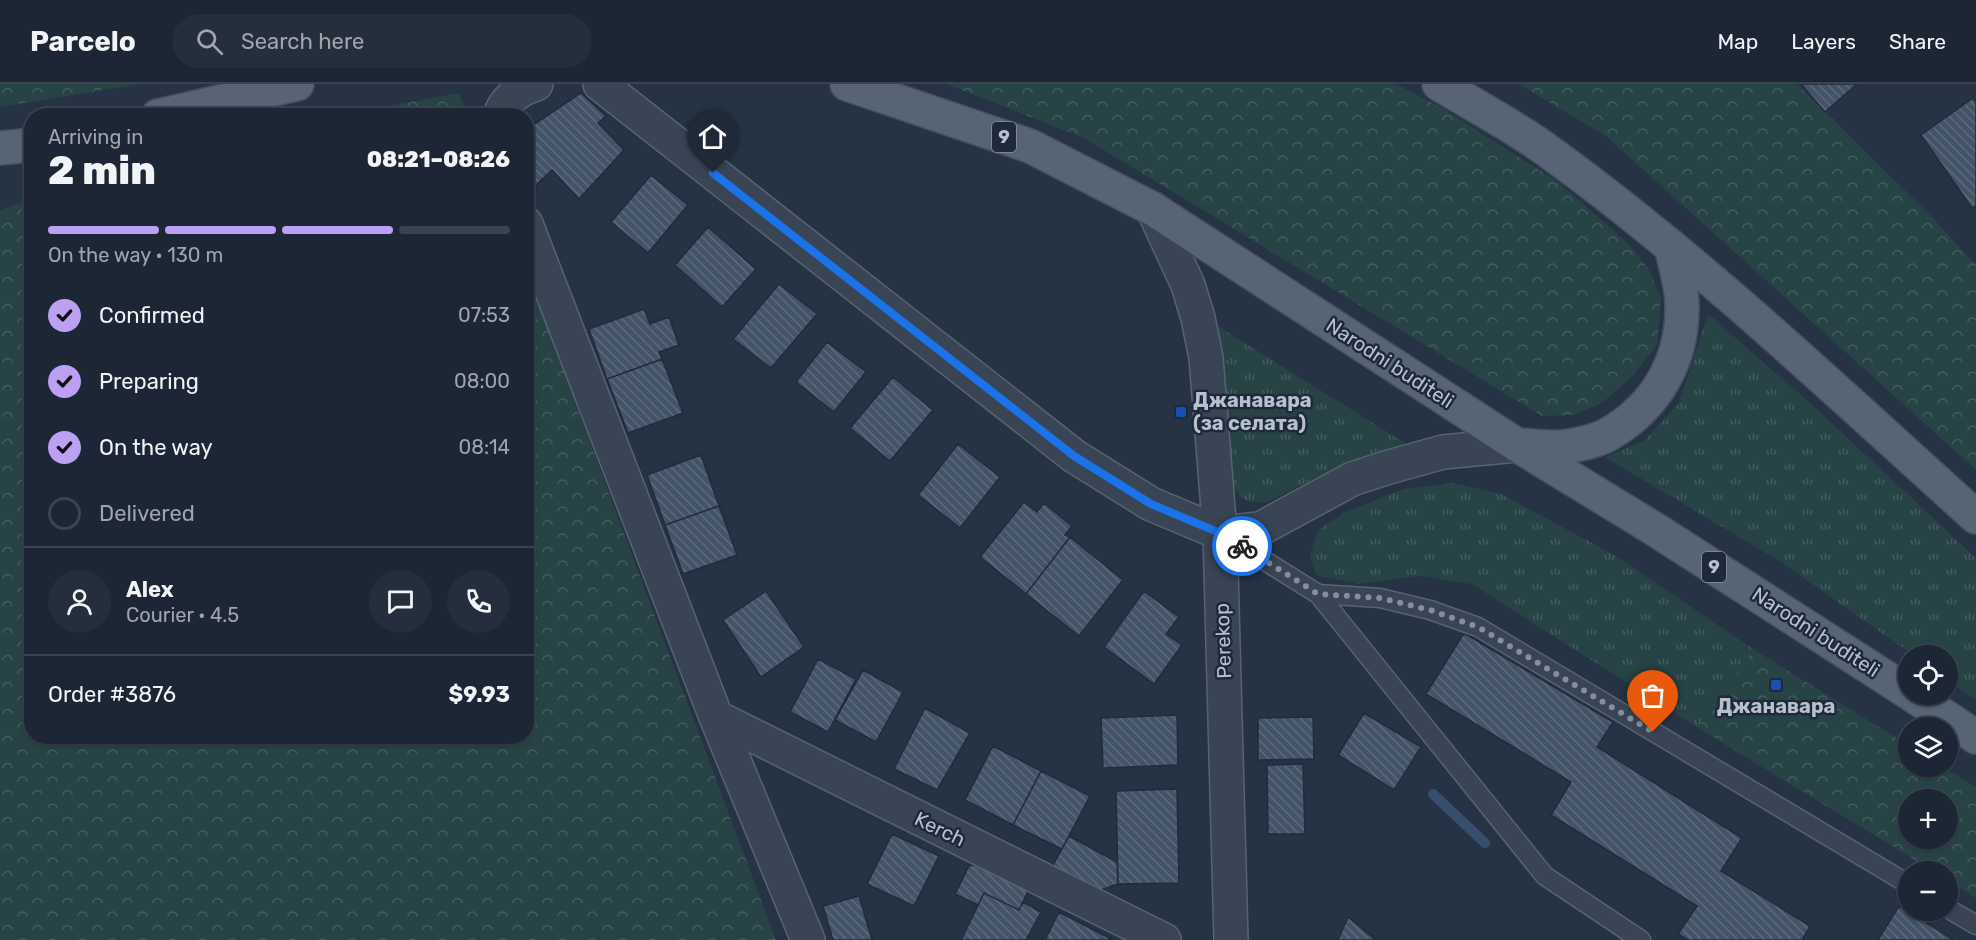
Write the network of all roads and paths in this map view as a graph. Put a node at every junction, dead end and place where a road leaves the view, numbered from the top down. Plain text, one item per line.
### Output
1 (297, 84) edge
2 (536, 84) edge
3 (600, 84) edge
4 (847, 84) edge
5 (1439, 84) edge
6 (193, 108) edge
7 (502, 108) edge
8 (1153, 209) junction
9 (534, 245) edge
10 (1671, 246) junction
11 (1517, 445) junction
12 (1976, 517) edge
13 (1220, 533) junction
14 (1318, 594) junction
15 (1898, 685) edge
16 (1928, 705) edge
17 (716, 717) junction
18 (1976, 737) edge
19 (1898, 878) edge
20 (1958, 914) edge
21 (1976, 925) edge
22 (808, 940) edge
23 (1164, 940) edge
24 (1231, 940) edge
25 (1641, 940) edge

1 - 6 main road
2 - 7 street
3 - 13 street
4 - 8 main road, Narodni buditeli / 9
5 - 10 main road
8 - 11 main road, Narodni buditeli / 9
8 - 13 street, Perekop
9 - 17 street
10 - 11 main road
10 - 12 main road
11 - 13 street
11 - 15 main road, Narodni buditeli / 9
13 - 14 lane
13 - 24 street, Perekop
14 - 19 lane
14 - 25 lane
16 - 18 main road, Narodni buditeli / 9
17 - 22 street
17 - 23 street, Kerch
20 - 21 lane

